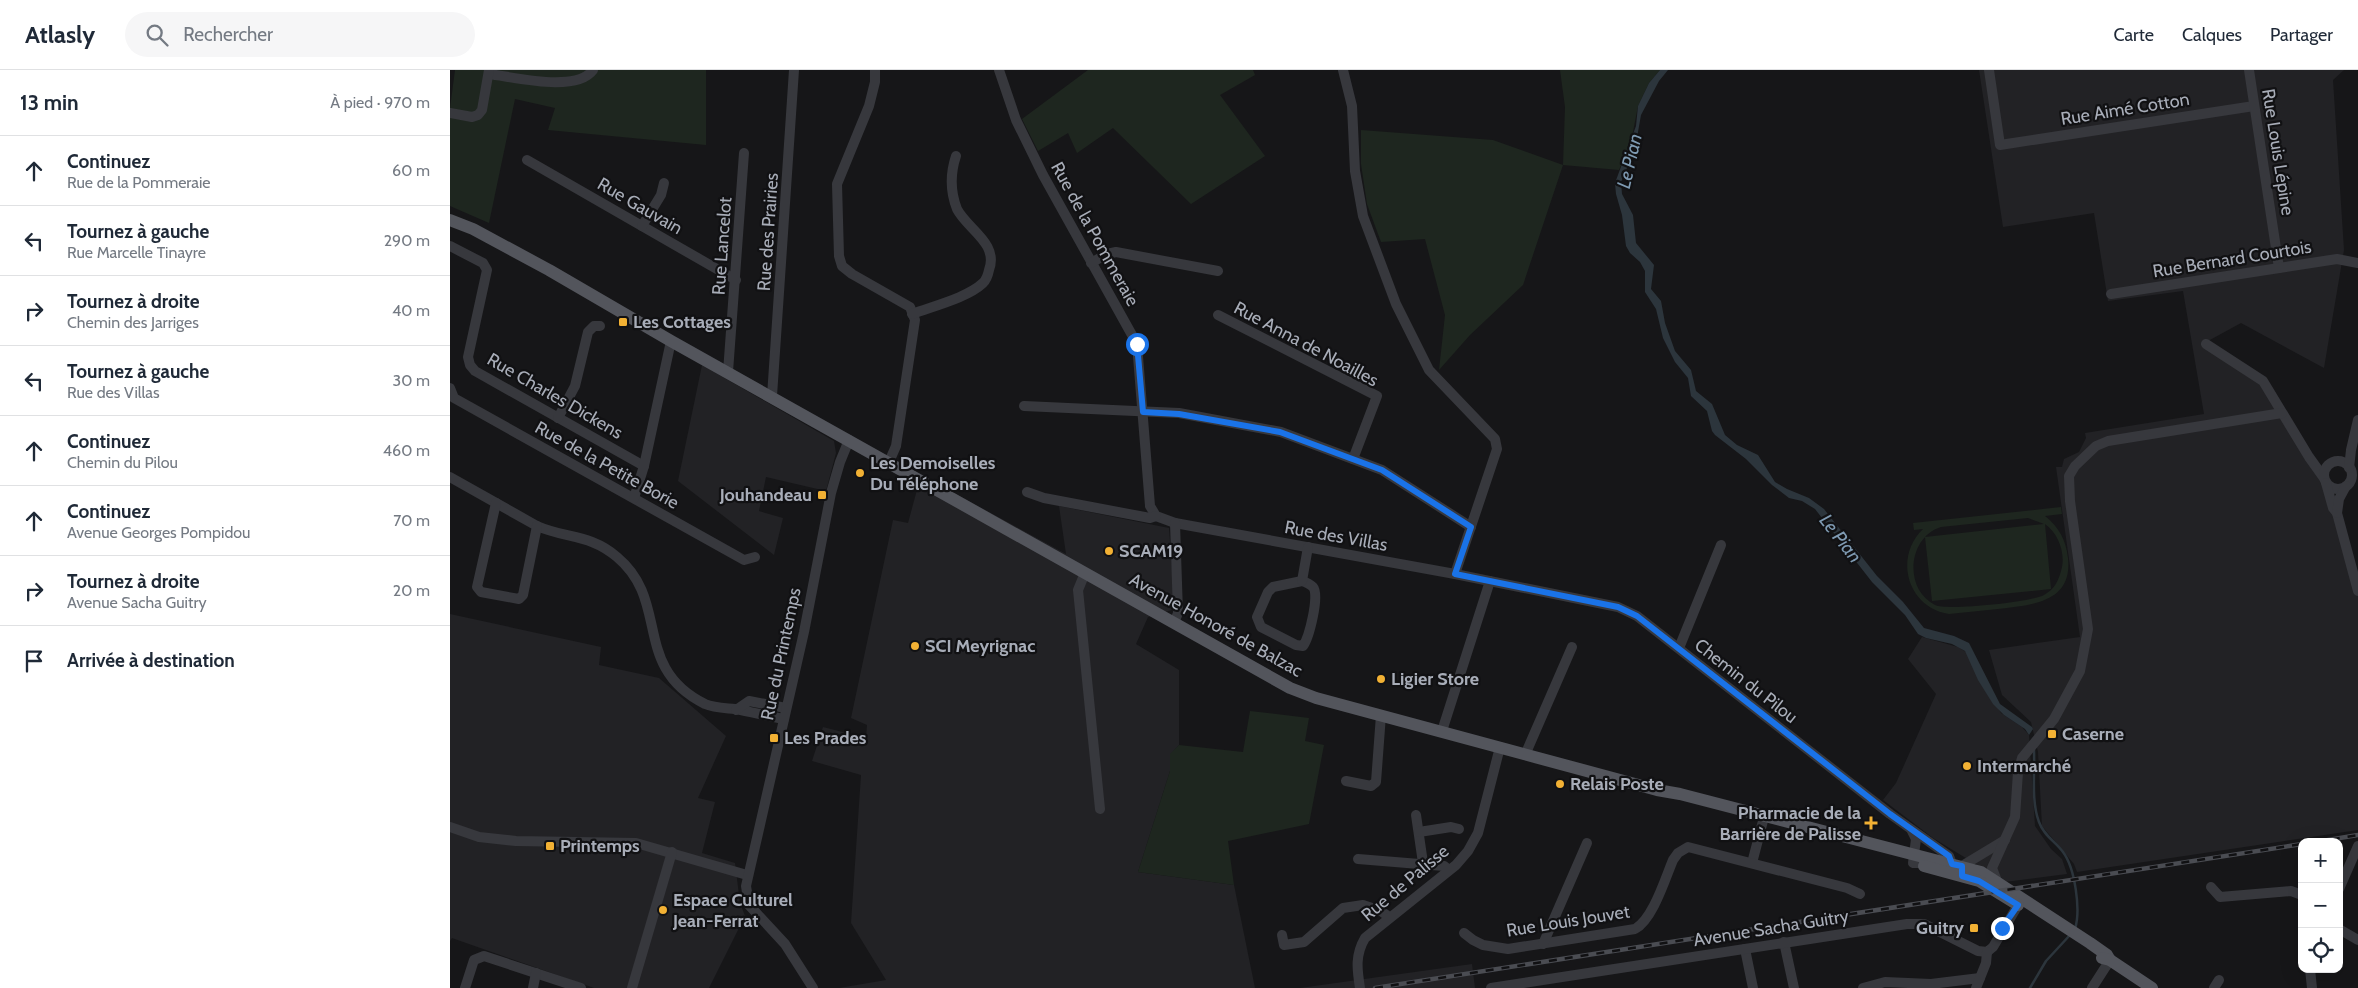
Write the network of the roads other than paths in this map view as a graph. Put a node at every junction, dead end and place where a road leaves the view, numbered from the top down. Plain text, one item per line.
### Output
1 (593, 70) edge
2 (794, 70) edge
3 (875, 70) edge
4 (999, 70) edge
5 (1343, 70) edge
6 (1989, 70) edge
7 (2249, 70) edge
8 (489, 72) edge
9 (2254, 106) junction
10 (450, 112) edge
11 (744, 153) dead end
12 (956, 156) dead end
13 (527, 160) dead end
14 (664, 183) dead end
15 (450, 220) edge
16 (642, 226) junction
17 (450, 246) edge
18 (1091, 263) junction
19 (2358, 263) edge
20 (2279, 268) junction
21 (1218, 272) dead end
22 (736, 280) junction
23 (2111, 294) dead end
24 (912, 314) junction
25 (1218, 315) dead end
26 (600, 326) dead end
27 (671, 341) junction
28 (2206, 344) dead end
29 (728, 372) junction
30 (450, 388) edge
31 (772, 396) junction
32 (1024, 406) dead end
33 (1143, 412) junction
34 (2282, 413) junction
35 (558, 418) junction
36 (2358, 420) edge
37 (849, 440) junction
38 (2351, 450) junction
39 (2309, 456) junction
40 (1353, 459) junction
41 (889, 462) junction
42 (2333, 462) junction
43 (644, 466) junction
44 (2352, 476) edge
45 (450, 477) edge
46 (2325, 480) junction
47 (1026, 492) dead end
48 (634, 498) junction
49 (496, 503) junction
50 (2337, 513) junction
51 (1156, 516) junction
52 (1175, 523) junction
53 (537, 526) junction
54 (1471, 527) junction
55 (1721, 545) dead end
56 (1308, 547) junction
57 (755, 557) dead end
58 (1085, 573) junction
59 (1455, 574) junction
60 (1302, 581) junction
61 (1490, 581) junction
62 (2358, 592) edge
63 (1174, 623) junction
64 (1572, 647) dead end
65 (1679, 648) junction
66 (785, 714) junction
67 (1381, 715) junction
68 (1442, 732) junction
69 (1500, 747) junction
70 (1525, 755) junction
71 (1346, 781) dead end
72 (1100, 809) dead end
73 (1416, 815) dead end
74 (1764, 820) junction
75 (1908, 826) junction
76 (450, 827) edge
77 (1459, 829) dead end
78 (1419, 832) junction
79 (1928, 840) junction
80 (2006, 840) junction
81 (1588, 843) dead end
82 (2358, 846) edge
83 (672, 852) junction
84 (1358, 858) dead end
85 (1914, 859) junction
86 (1931, 859) junction
87 (1423, 863) junction
88 (1752, 863) junction
89 (1450, 870) junction
90 (1957, 870) junction
91 (1987, 870) junction
92 (747, 875) junction
93 (2342, 883) edge
94 (2211, 887) dead end
95 (1860, 894) dead end
96 (2298, 894) edge
97 (2020, 902) junction
98 (1388, 917) junction
99 (2344, 931) edge
100 (1464, 933) dead end
101 (1282, 935) dead end
102 (2358, 940) edge
103 (1784, 942) junction
104 (1543, 944) junction
105 (1745, 949) junction
106 (1987, 952) junction
107 (2110, 960) junction
108 (536, 973) junction
109 (2310, 973) edge
110 (1564, 977) junction
111 (1978, 983) edge
112 (465, 988) edge
113 (533, 988) edge
114 (581, 988) edge
115 (632, 988) edge
116 (813, 988) edge
117 (1360, 988) edge
118 (1491, 988) edge
119 (1565, 988) edge
120 (1753, 988) edge
121 (1794, 988) edge
122 (1864, 988) edge
123 (2092, 988) edge
124 (2152, 988) edge
125 (2312, 988) edge

1 - 8 street
2 - 31 street, Rue des Prairies
3 - 24 street
4 - 18 street, Rue de la Pommeraie
5 - 54 street
6 - 9 street, Rue Aimé Cotton
7 - 9 street, Rue Louis Lépine
8 - 10 street
9 - 20 street, Rue Louis Lépine
11 - 22 street, Rue Lancelot
12 - 24 street
13 - 16 street, Rue Gauvain
14 - 16 street
15 - 27 main road, Avenue Honoré de Balzac
16 - 22 street, Rue Gauvain
17 - 35 street, Rue Charles Dickens
18 - 21 street
18 - 33 street, Rue de la Pommeraie
19 - 20 street, Rue Bernard Courtois
20 - 23 street, Rue Bernard Courtois
22 - 29 street, Rue Lancelot
24 - 41 street
25 - 40 street, Rue Anna de Noailles
26 - 35 street
27 - 29 main road, Avenue Honoré de Balzac
27 - 43 street
28 - 34 street
29 - 31 main road, Avenue Honoré de Balzac
30 - 48 street, Rue de la Petite Borie
31 - 37 main road, Avenue Honoré de Balzac
32 - 33 street
33 - 40 street
33 - 51 street, Rue de la Pommeraie
34 - 39 street
34 - 80 street
35 - 43 street, Rue Charles Dickens
36 - 38 street
37 - 41 main road, Avenue Honoré de Balzac
37 - 66 street, Rue du Printemps
38 - 42 street
38 - 44 street
39 - 42 street
39 - 46 street
40 - 54 street
41 - 58 main road, Avenue Honoré de Balzac
42 - 44 street
42 - 46 street
43 - 48 street
44 - 46 street
44 - 50 street
45 - 49 street
46 - 50 street
47 - 51 street
48 - 57 street, Rue de la Petite Borie
49 - 53 street
49 - 53 street
50 - 62 street
51 - 52 street
52 - 56 street, Rue des Villas
52 - 63 street
53 - 66 street
54 - 59 street
55 - 65 street
56 - 59 street, Rue des Villas
56 - 60 street
58 - 63 main road, Avenue Honoré de Balzac
58 - 72 street
59 - 61 street, Rue des Villas
60 - 60 street
61 - 65 street, Chemin du Pilou
61 - 68 street
63 - 67 main road, Avenue Honoré de Balzac
64 - 70 street
65 - 75 street, Chemin du Pilou
66 - 92 street, Rue du Printemps
67 - 68 main road, Avenue Honoré de Balzac
67 - 71 street
68 - 69 main road, Avenue Honoré de Balzac
69 - 70 main road, Avenue Honoré de Balzac
69 - 89 street, Rue de Palisse
70 - 74 main road, Avenue Honoré de Balzac
73 - 78 street
74 - 85 main road, Avenue Honoré de Balzac
74 - 88 street
75 - 79 street, Chemin du Pilou
75 - 85 street
76 - 83 street
77 - 78 street
78 - 87 street
79 - 86 street
79 - 90 street, Chemin du Pilou
80 - 90 street
80 - 91 street
81 - 104 street
82 - 93 street
83 - 92 street
83 - 115 street
84 - 87 street
85 - 86 main road, Avenue Honoré de Balzac
85 - 90 main road, Avenue Honoré de Balzac
86 - 90 main road, Avenue Honoré de Balzac
87 - 89 street
88 - 95 street, Rue Louis Jouvet
88 - 104 street, Rue Louis Jouvet
89 - 98 street, Rue de Palisse
90 - 91 main road
90 - 97 main road
91 - 97 main road
92 - 116 street, Rue du Printemps
94 - 96 street
97 - 106 street
97 - 107 main road
98 - 101 street
98 - 117 street, Rue de Palisse
99 - 102 street
100 - 104 street, Rue Louis Jouvet
103 - 105 street, Avenue Sacha Guitry
103 - 106 street, Avenue Sacha Guitry
103 - 121 street
105 - 110 street, Avenue Sacha Guitry
105 - 120 street
106 - 111 street
107 - 123 street
107 - 124 main road
108 - 112 street
108 - 113 street
108 - 114 street
109 - 125 street
110 - 118 street, Avenue Sacha Guitry
110 - 119 street
111 - 122 street

